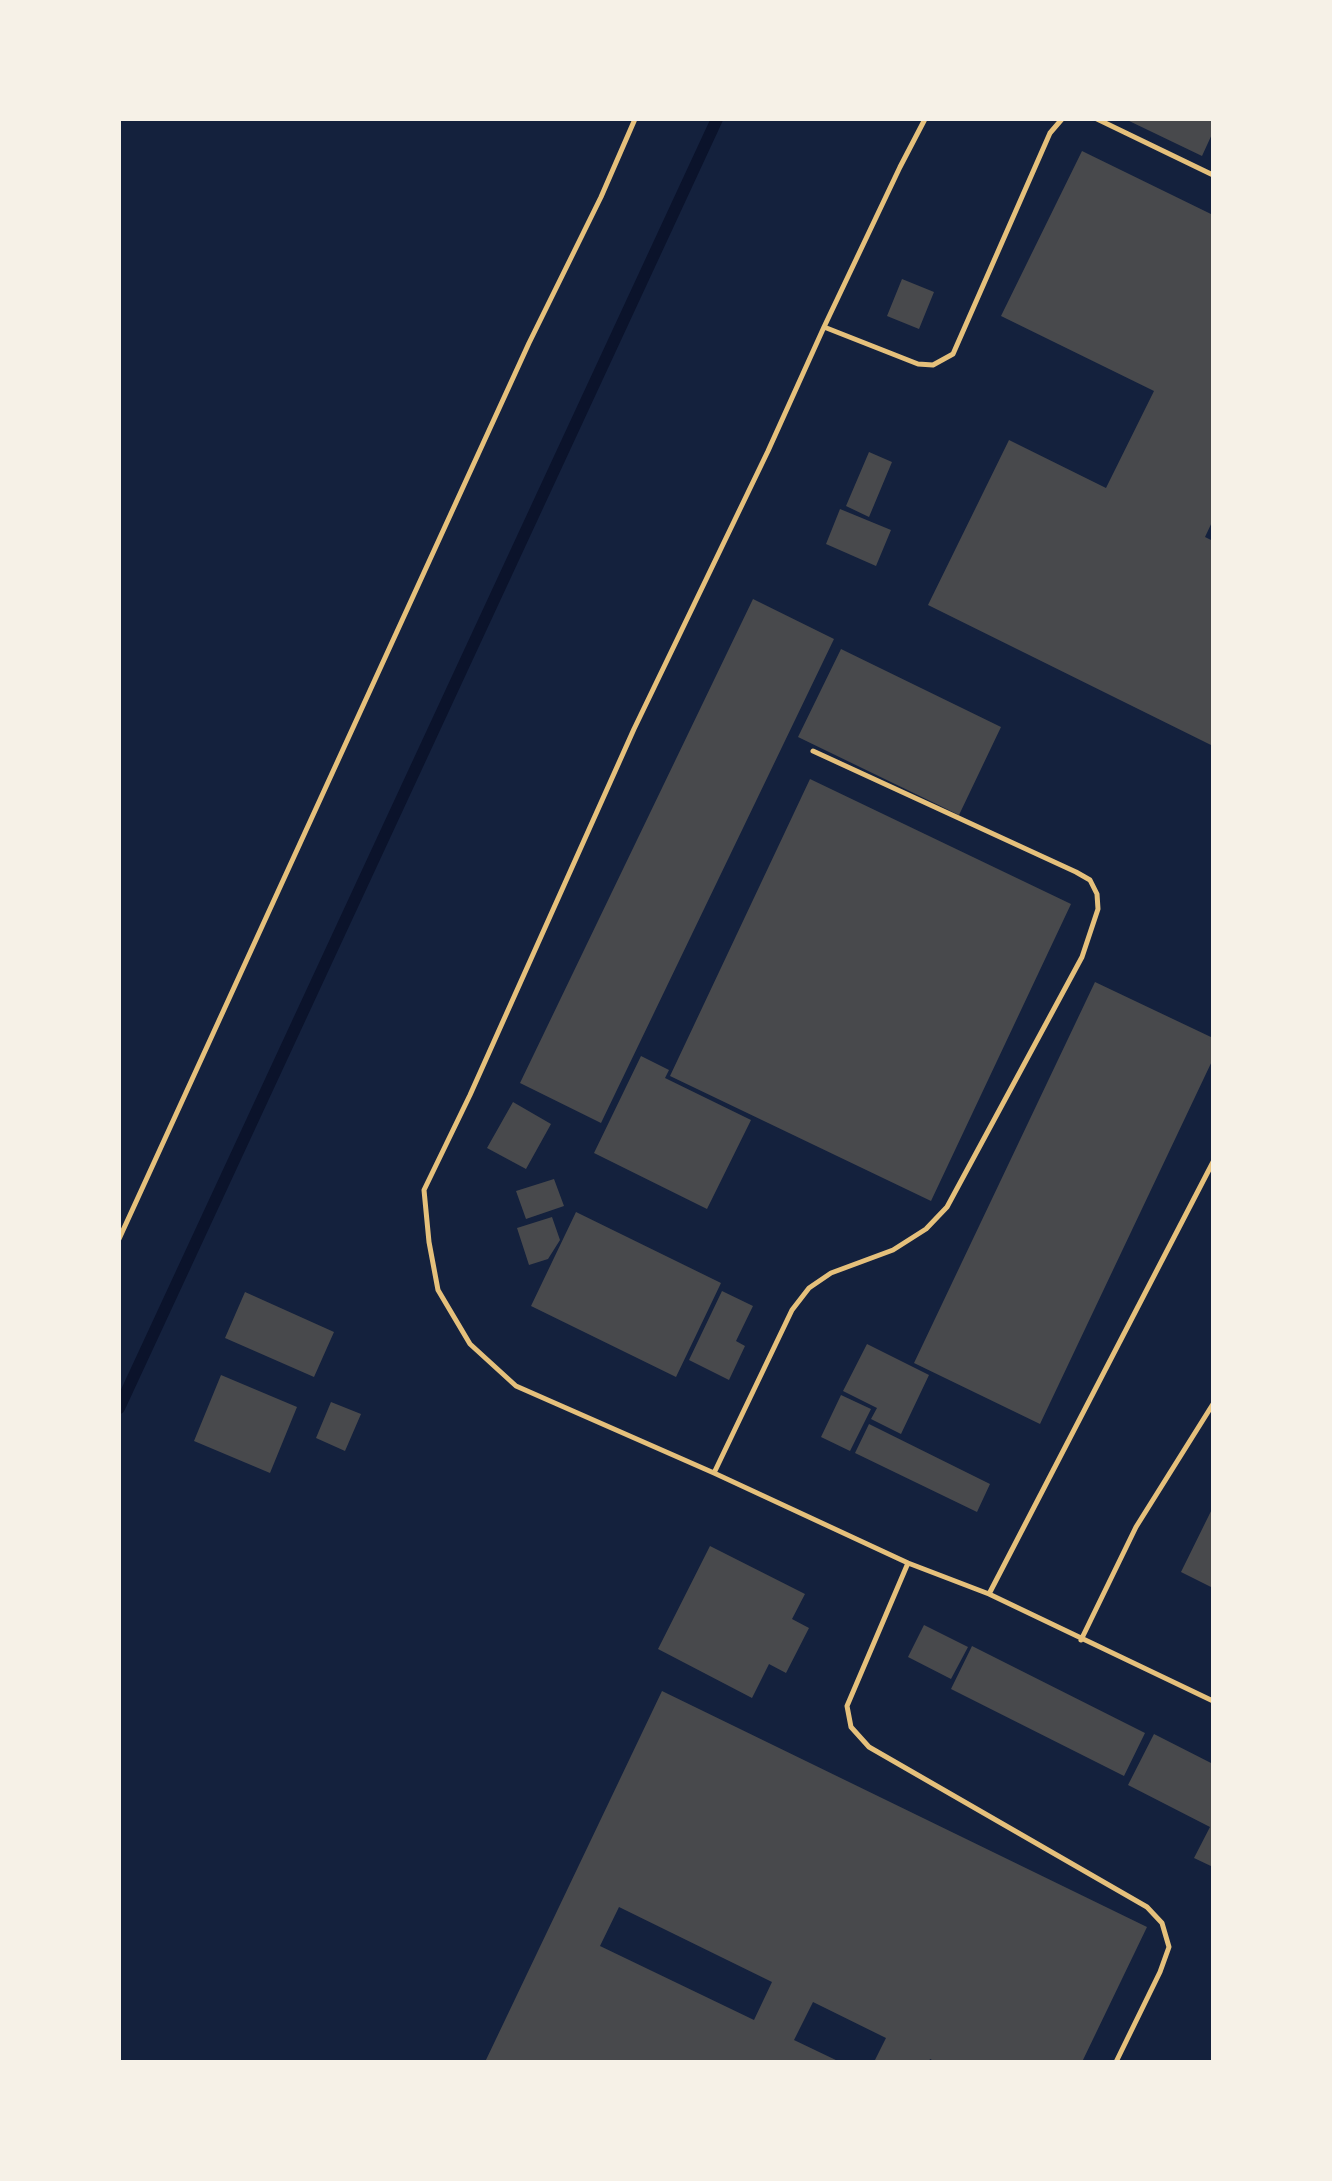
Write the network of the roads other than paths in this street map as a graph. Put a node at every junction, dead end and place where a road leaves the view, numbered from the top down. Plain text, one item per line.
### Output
1 (635, 119) edge
2 (925, 119) edge
3 (1062, 119) edge
4 (1097, 119) edge
5 (1213, 175) edge
6 (824, 327) junction
7 (813, 751) dead end
8 (1213, 1163) edge
9 (119, 1239) edge
10 (1213, 1404) edge
11 (714, 1473) junction
12 (908, 1563) junction
13 (989, 1594) junction
14 (1081, 1640) junction
15 (1213, 1702) edge
16 (1116, 2062) edge

1 - 9 lane
2 - 6 lane
3 - 6 lane
4 - 5 lane
6 - 11 lane
7 - 11 lane
8 - 13 lane
10 - 14 lane
11 - 12 lane
12 - 13 lane
12 - 16 lane
13 - 14 lane
14 - 15 lane

